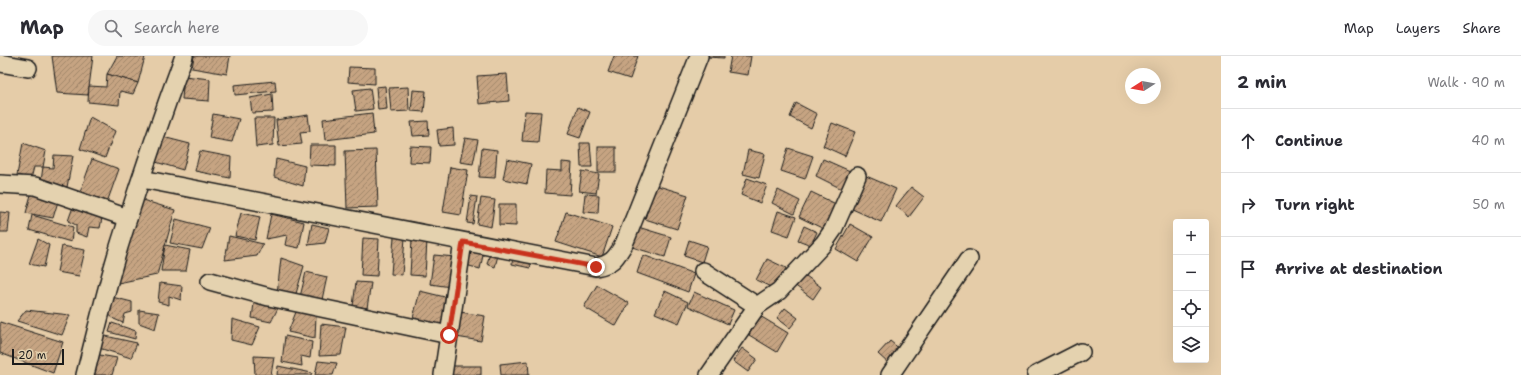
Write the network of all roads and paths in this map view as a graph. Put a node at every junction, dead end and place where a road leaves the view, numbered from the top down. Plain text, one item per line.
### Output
1 (184, 56) edge
2 (699, 56) edge
3 (0, 63) edge
4 (28, 68) dead end
5 (857, 176) dead end
6 (142, 179) junction
7 (0, 184) edge
8 (128, 218) junction
9 (463, 242) junction
10 (969, 259) dead end
11 (703, 271) dead end
12 (210, 281) dead end
13 (757, 306) junction
14 (449, 335) junction
15 (1081, 352) dead end
16 (85, 375) edge
17 (443, 375) edge
18 (709, 375) edge
19 (890, 375) edge
20 (1036, 375) edge

1 - 6 street
2 - 9 street
3 - 4 street
5 - 13 street
6 - 8 street
6 - 9 street
7 - 8 street
8 - 16 street
9 - 14 street
10 - 19 street
11 - 13 street
12 - 14 street
13 - 18 street
14 - 17 street
15 - 20 street

